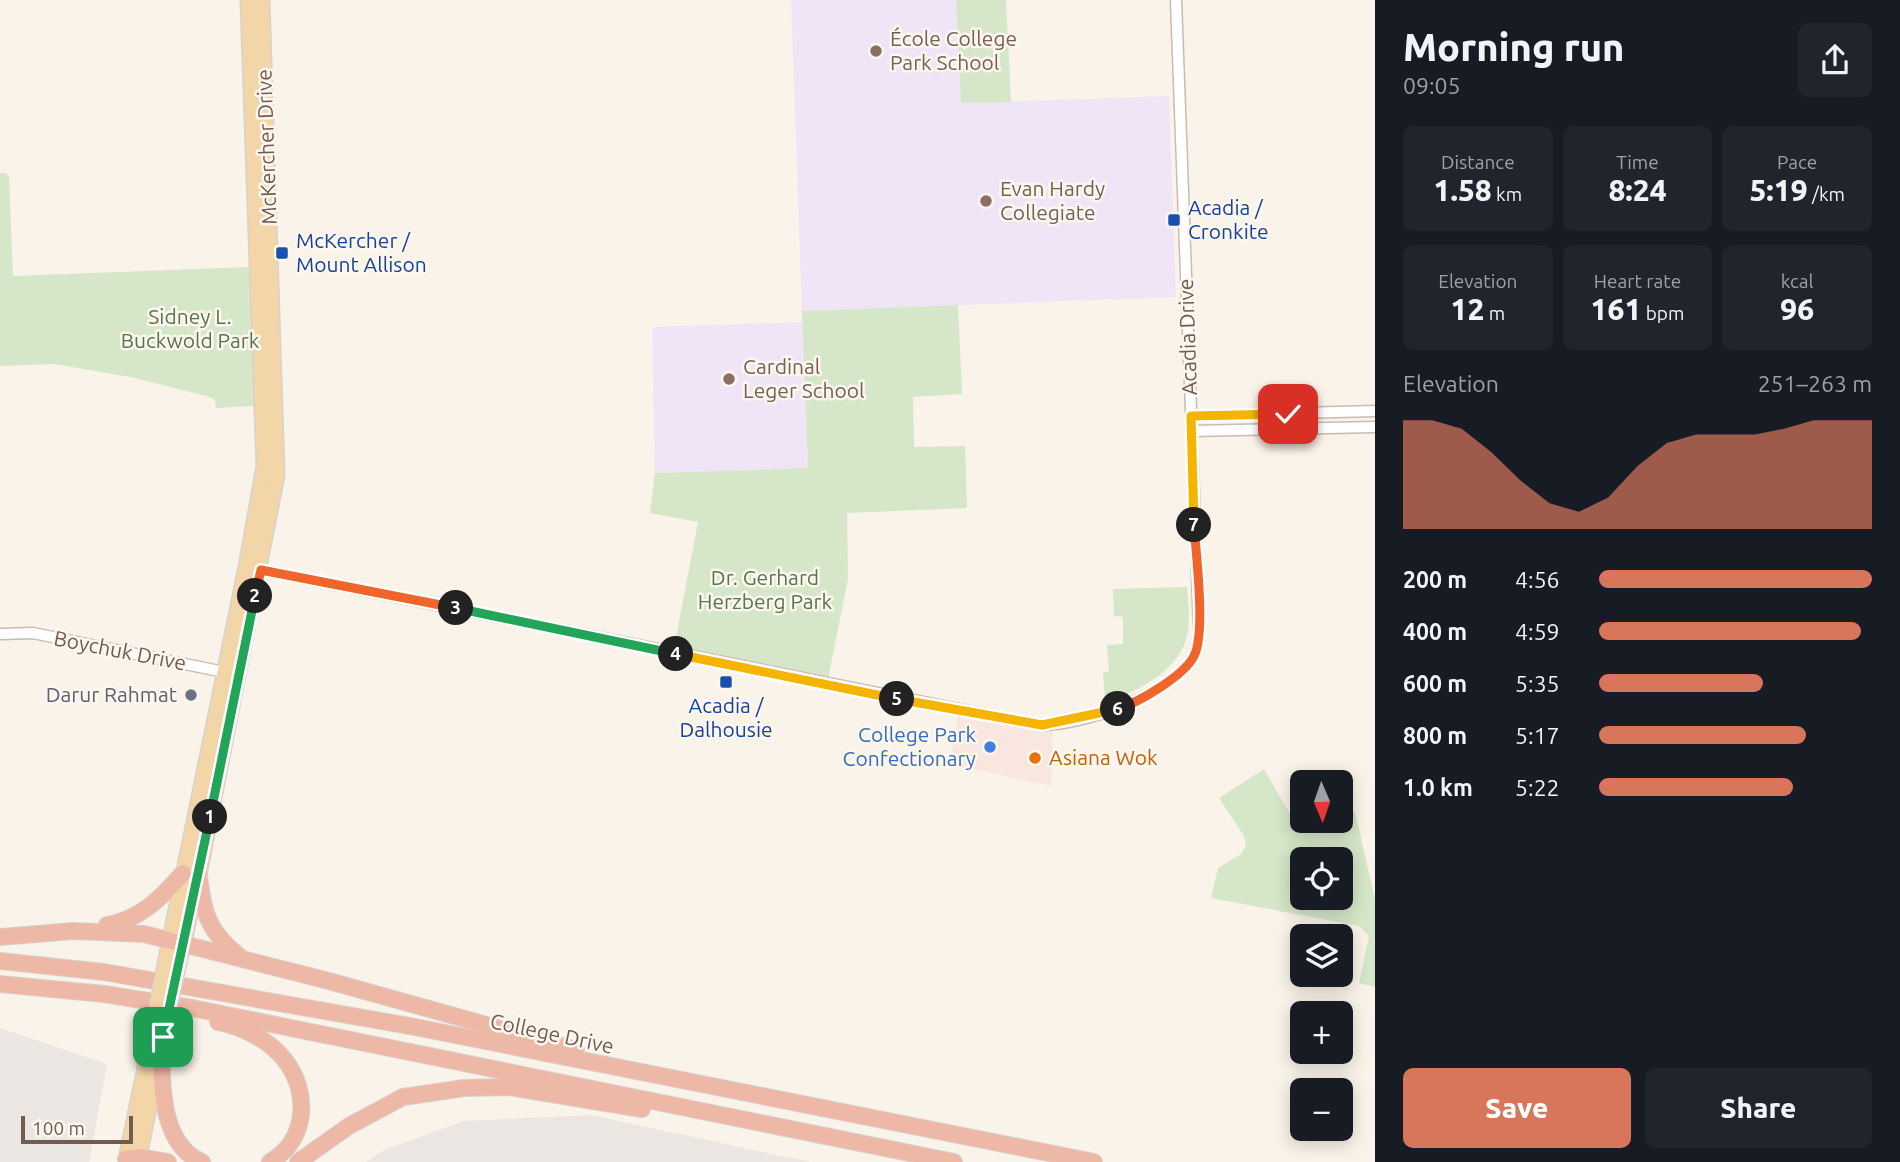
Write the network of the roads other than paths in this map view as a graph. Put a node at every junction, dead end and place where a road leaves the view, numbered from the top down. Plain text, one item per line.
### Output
1 (248, 0) edge
2 (262, 0) edge
3 (1176, 0) edge
4 (1375, 411) edge
5 (1191, 416) junction
6 (1375, 427) edge
7 (1191, 432) junction
8 (253, 568) junction
9 (0, 634) edge
10 (232, 674) junction
11 (191, 874) junction
12 (72, 931) junction
13 (0, 937) edge
14 (177, 942) junction
15 (243, 960) junction
16 (0, 961) edge
17 (0, 984) edge
18 (104, 994) junction
19 (159, 1039) junction
20 (689, 1082) junction
21 (749, 1122) junction
22 (132, 1160) edge
23 (168, 1162) edge
24 (202, 1162) edge
25 (270, 1162) edge
26 (298, 1162) edge
27 (954, 1162) edge
28 (1094, 1162) edge

1 - 8 main road, McKercher Drive
2 - 8 main road, McKercher Drive
3 - 5 street, Acadia Drive
4 - 5 street
5 - 7 street, Acadia Drive
6 - 7 street
7 - 8 street, Acadia Drive
8 - 10 main road, McKercher Drive
9 - 10 street, Boychuk Drive
10 - 11 main road, McKercher Drive
11 - 12 highway
11 - 14 main road, McKercher Drive
11 - 15 highway
12 - 13 highway
12 - 14 highway
14 - 15 highway
14 - 19 main road, McKercher Drive, bridge
15 - 20 highway
16 - 20 highway, College Drive
17 - 18 highway
18 - 21 highway
18 - 25 highway
19 - 22 main road, McKercher Drive
19 - 24 highway
20 - 28 highway, College Drive
21 - 26 highway
21 - 27 highway
22 - 23 highway

